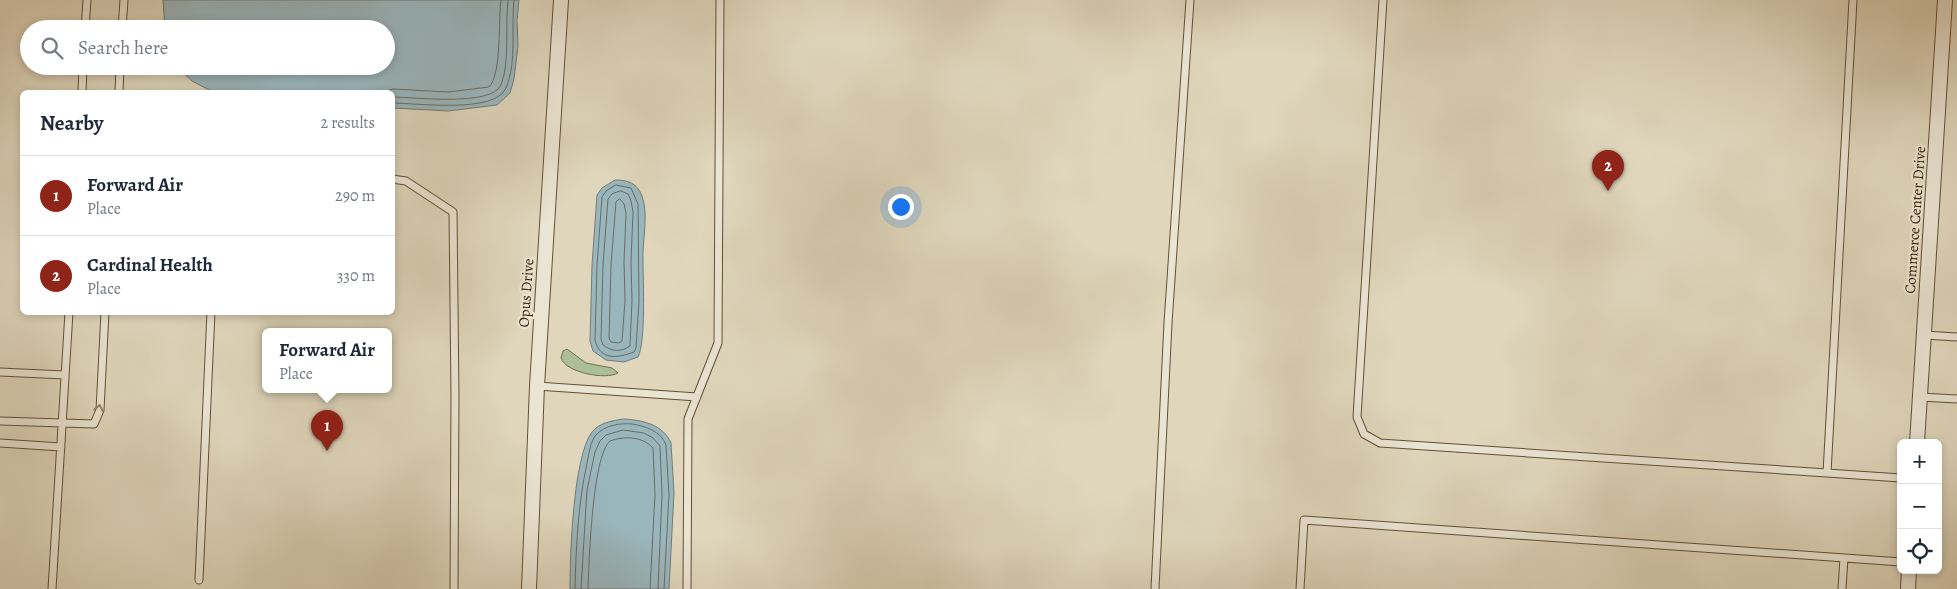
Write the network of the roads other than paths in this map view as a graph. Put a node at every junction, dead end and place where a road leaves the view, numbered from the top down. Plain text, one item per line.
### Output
1 (87, 0) edge
2 (124, 0) edge
3 (561, 0) edge
4 (720, 0) edge
5 (1190, 0) edge
6 (1383, 0) edge
7 (1853, 0) edge
8 (1945, 0) edge
9 (86, 20) edge
10 (123, 20) edge
11 (83, 75) edge
12 (119, 75) edge
13 (82, 90) edge
14 (118, 90) edge
15 (395, 179) edge
16 (69, 315) edge
17 (106, 315) edge
18 (211, 315) edge
19 (1924, 335) junction
20 (1957, 337) edge
21 (0, 372) edge
22 (64, 375) junction
23 (537, 386) junction
24 (697, 397) junction
25 (1920, 397) junction
26 (1957, 399) edge
27 (0, 421) edge
28 (62, 423) junction
29 (1917, 439) edge
30 (0, 443) edge
31 (61, 447) junction
32 (1827, 473) junction
33 (1897, 478) edge
34 (1844, 558) junction
35 (1897, 562) edge
36 (1909, 574) edge
37 (199, 580) dead end
38 (52, 589) edge
39 (454, 589) edge
40 (529, 589) edge
41 (687, 589) edge
42 (1155, 589) edge
43 (1300, 589) edge
44 (1842, 589) edge
45 (1908, 589) edge

1 - 9 lane
2 - 10 lane
3 - 23 street, Opus Drive
4 - 24 lane
5 - 42 lane
6 - 32 lane
7 - 32 lane
8 - 19 street, Commerce Center Drive
11 - 13 lane
12 - 14 lane
15 - 39 lane
16 - 22 lane
28 -> 17 lane
18 - 37 lane
19 - 20 lane
19 - 25 street, Commerce Center Drive
21 - 22 lane
22 - 28 lane
23 - 24 lane
23 - 40 street, Opus Drive
24 - 41 lane
25 - 26 lane
25 - 29 street, Commerce Center Drive
27 - 28 lane
28 - 31 lane
30 - 31 lane
31 - 38 lane
32 - 33 lane
34 - 35 lane
34 - 43 lane
34 - 44 lane
36 - 45 street

